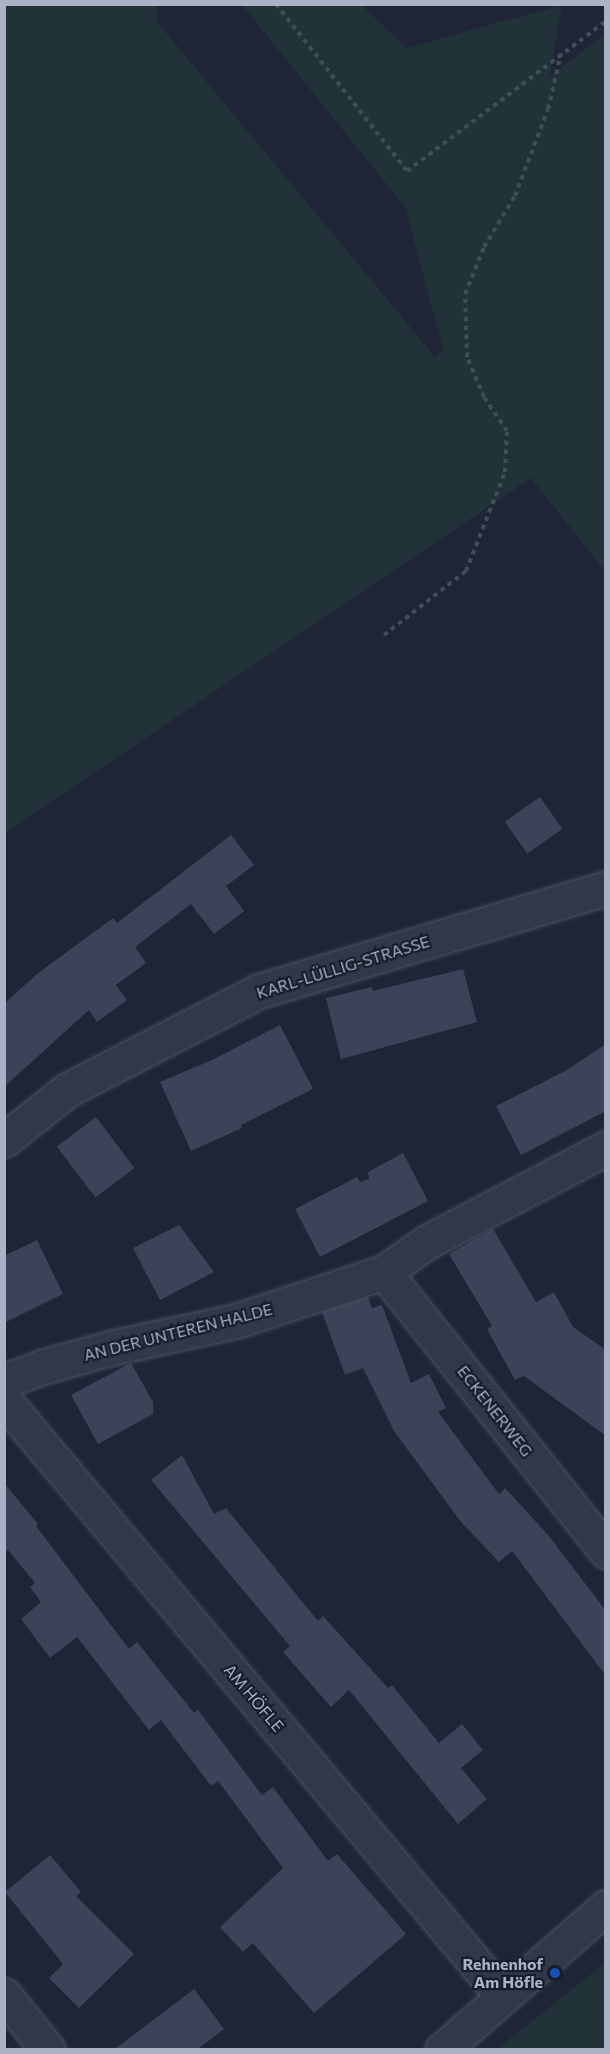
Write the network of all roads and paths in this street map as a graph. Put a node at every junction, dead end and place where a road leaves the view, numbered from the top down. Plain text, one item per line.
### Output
1 (276, 4) edge
2 (606, 21) edge
3 (561, 54) junction
4 (384, 635) dead end
5 (606, 888) edge
6 (4, 1140) edge
7 (606, 1148) edge
8 (384, 1272) junction
9 (4, 1382) edge
10 (4, 1400) edge
11 (606, 1551) edge
12 (606, 1907) edge
13 (4, 1995) edge
14 (502, 1996) junction
15 (48, 2049) edge
16 (442, 2049) edge

1 - 3 path
2 - 3 path
3 - 4 path
5 - 6 street, KARL-LÜLLIG-STRASSE
7 - 8 street, AN DER UNTEREN HALDE
8 - 9 street, AN DER UNTEREN HALDE
8 - 11 street, ECKENERWEG
10 - 14 street, AM HÖFLE
12 - 14 street
13 - 15 street
14 - 16 street

